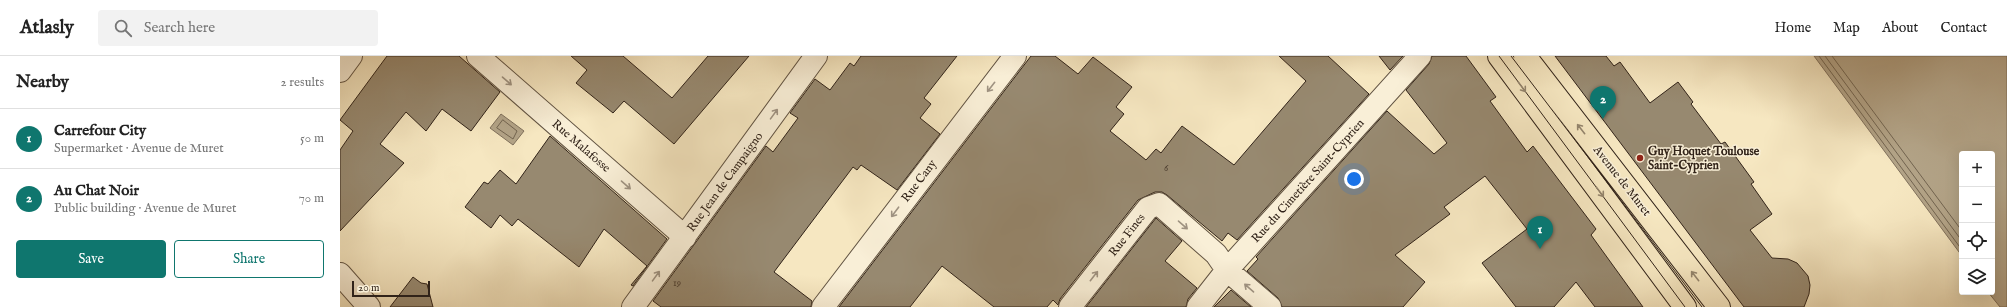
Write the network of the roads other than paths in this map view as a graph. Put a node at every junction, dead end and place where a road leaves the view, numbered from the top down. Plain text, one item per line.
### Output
1 (351, 56) edge
2 (478, 56) edge
3 (816, 56) edge
4 (1015, 56) edge
5 (1420, 56) edge
6 (1499, 56) edge
7 (1525, 56) edge
8 (340, 71) edge
9 (684, 237) junction
10 (1228, 270) junction
11 (340, 274) edge
12 (369, 307) edge
13 (633, 307) edge
14 (823, 307) edge
15 (1070, 307) edge
16 (1198, 307) edge
17 (1270, 307) edge
18 (1686, 307) edge
19 (1719, 307) edge

1 - 8 street
2 -> 9 street, Rue Malafosse
9 -> 3 street, Rue Jean de Campaigno
4 -> 14 street, Rue Cany
5 - 10 street, Rue du Cimetière Saint-Cyprien
6 -> 18 main road, Avenue de Muret
19 -> 7 main road, Avenue de Muret
13 -> 9 street, Rue Jean de Campaigno
15 -> 10 street, Rue Fines
10 - 16 street, Rue du Cimetière Saint-Cyprien
17 -> 10 street
11 - 12 street

